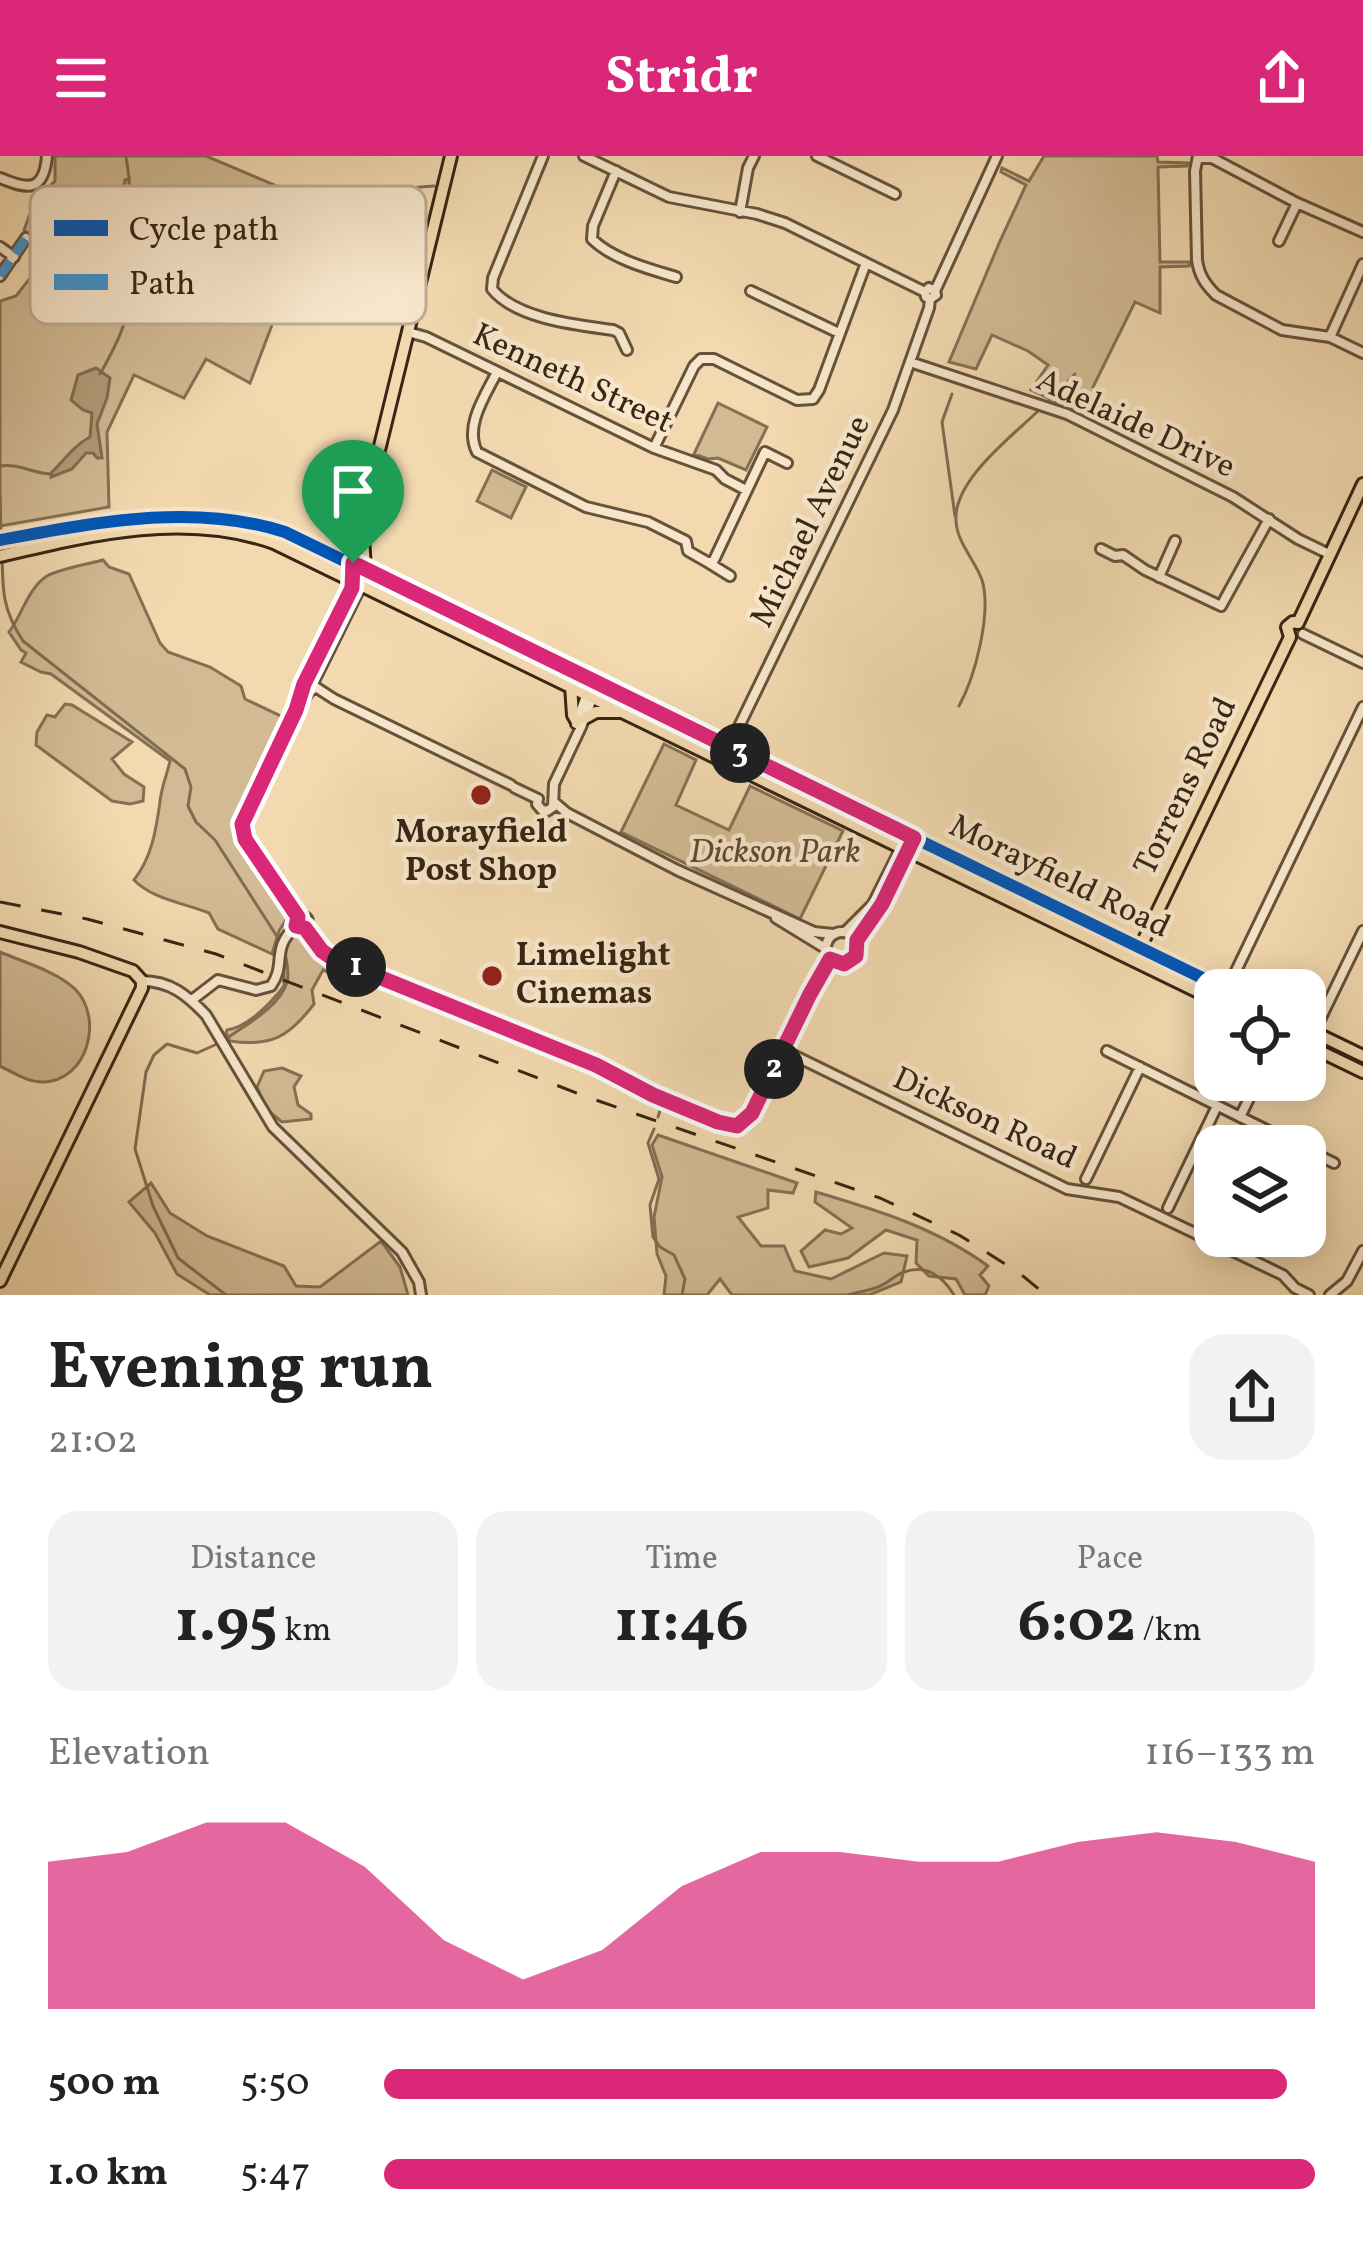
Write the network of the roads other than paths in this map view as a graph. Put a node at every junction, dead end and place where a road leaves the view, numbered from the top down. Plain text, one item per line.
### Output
1 (46, 156) edge
2 (451, 156) edge
3 (543, 156) edge
4 (584, 156) edge
5 (754, 156) edge
6 (817, 156) edge
7 (998, 156) edge
8 (1198, 157) edge
9 (616, 171) junction
10 (0, 178) edge
11 (895, 194) dead end
12 (1297, 203) junction
13 (740, 212) junction
14 (1363, 232) edge
15 (26, 238) dead end
16 (1279, 241) dead end
17 (0, 247) edge
18 (14, 256) junction
19 (426, 258) edge
20 (866, 263) junction
21 (1363, 264) edge
22 (0, 276) edge
23 (676, 277) dead end
24 (751, 291) dead end
25 (930, 294) junction
26 (410, 324) edge
27 (408, 332) junction
28 (839, 334) junction
29 (1330, 337) junction
30 (627, 350) dead end
31 (1363, 353) edge
32 (910, 362) junction
33 (497, 372) junction
34 (654, 448) junction
35 (788, 463) dead end
36 (1363, 484) edge
37 (746, 490) junction
38 (1269, 519) junction
39 (1123, 539) dead end
40 (0, 540) edge
41 (1175, 542) dead end
42 (1101, 548) dead end
43 (1329, 554) junction
44 (0, 556) edge
45 (1115, 556) junction
46 (710, 563) junction
47 (359, 566) junction
48 (730, 576) dead end
49 (1159, 577) junction
50 (357, 582) junction
51 (1297, 631) junction
52 (1363, 663) edge
53 (595, 682) junction
54 (571, 686) junction
55 (309, 687) junction
56 (590, 695) junction
57 (1363, 707) edge
58 (622, 711) junction
59 (581, 720) junction
60 (725, 754) junction
61 (548, 800) junction
62 (911, 836) junction
63 (904, 849) junction
64 (764, 909) junction
65 (300, 924) junction
66 (1363, 931) edge
67 (0, 932) edge
68 (845, 932) junction
69 (833, 934) junction
70 (857, 940) junction
71 (1140, 948) junction
72 (826, 949) junction
73 (830, 959) junction
74 (1133, 960) junction
75 (1236, 969) edge
76 (1194, 974) edge
77 (142, 981) junction
78 (1194, 990) edge
79 (193, 1000) junction
80 (1326, 1000) edge
81 (1326, 1038) edge
82 (783, 1050) junction
83 (1107, 1052) dead end
84 (1326, 1054) edge
85 (1363, 1056) edge
86 (1140, 1067) junction
87 (1363, 1072) edge
88 (1248, 1101) edge
89 (1217, 1106) junction
90 (1240, 1117) junction
91 (1256, 1125) edge
92 (1326, 1159) edge
93 (1334, 1163) dead end
94 (1086, 1179) dead end
95 (1168, 1208) dead end
96 (1363, 1251) edge
97 (1363, 1264) edge
98 (0, 1281) edge
99 (1296, 1291) edge
100 (421, 1295) edge
101 (1309, 1295) edge
102 (1330, 1295) edge
103 (1340, 1295) edge

1 - 10 street
2 - 19 main road
3 - 30 street
4 - 9 street
5 - 13 street
6 - 11 street
7 - 25 street, Michael Avenue
8 - 12 street
8 - 29 street
9 - 13 street
9 - 23 street
12 - 14 street
12 - 16 street
13 - 20 street
15 - 18 street
17 - 18 street
18 - 22 street
20 - 25 street
20 - 28 street
21 - 29 street
24 - 28 street
25 - 32 street, Michael Avenue
26 - 27 main road
27 - 33 street, Kenneth Street
27 - 47 main road
28 - 34 street
29 - 31 street
32 - 38 street, Adelaide Drive
32 - 60 street, Michael Avenue
33 - 34 street, Kenneth Street
33 - 46 street
34 - 37 street, Kenneth Street
35 - 37 street
36 - 43 main road, Torrens Road
37 - 46 street
38 - 43 street, Adelaide Drive
38 - 49 street
39 - 45 street
40 - 47 main road, Morayfield Road
41 - 49 street
42 - 45 street
43 - 51 main road, Torrens Road
44 - 50 main road, Morayfield Road
45 - 49 street
46 - 48 street
47 - 50 main road
47 - 53 main road, Morayfield Road
50 - 54 main road, Morayfield Road
50 - 55 street
51 - 52 street
51 - 71 main road, Torrens Road
53 - 56 street
53 - 60 main road, Morayfield Road
54 - 56 main road, Morayfield Road
54 - 59 main road
55 - 61 street
55 - 65 street
56 - 58 main road, Morayfield Road
56 - 59 street
57 - 75 street
58 - 59 main road
58 - 60 main road, Morayfield Road
59 - 61 street
60 - 62 main road, Morayfield Road
60 - 63 main road, Morayfield Road
61 - 64 street
62 - 63 street
62 - 71 main road, Morayfield Road
63 - 68 street
63 - 70 street
63 - 74 main road, Morayfield Road
64 - 69 street
64 - 72 street
65 - 79 street
65 - 82 street
66 - 80 street
67 - 77 main road
68 - 69 street
68 - 70 street
69 - 72 street
70 - 73 street
71 - 74 main road, Torrens Road
71 - 76 main road, Morayfield Road
72 - 73 street
73 - 82 street
74 - 78 main road, Morayfield Road
77 - 79 street
77 - 98 main road
79 - 100 street
81 - 85 main road
82 - 99 street, Dickson Road
83 - 86 street
84 - 87 main road
86 - 89 street
86 - 94 street
88 - 90 street
89 - 90 street
89 - 95 street
90 - 91 street
92 - 93 street
96 - 102 street
97 - 103 street
99 - 101 street, Dickson Road

